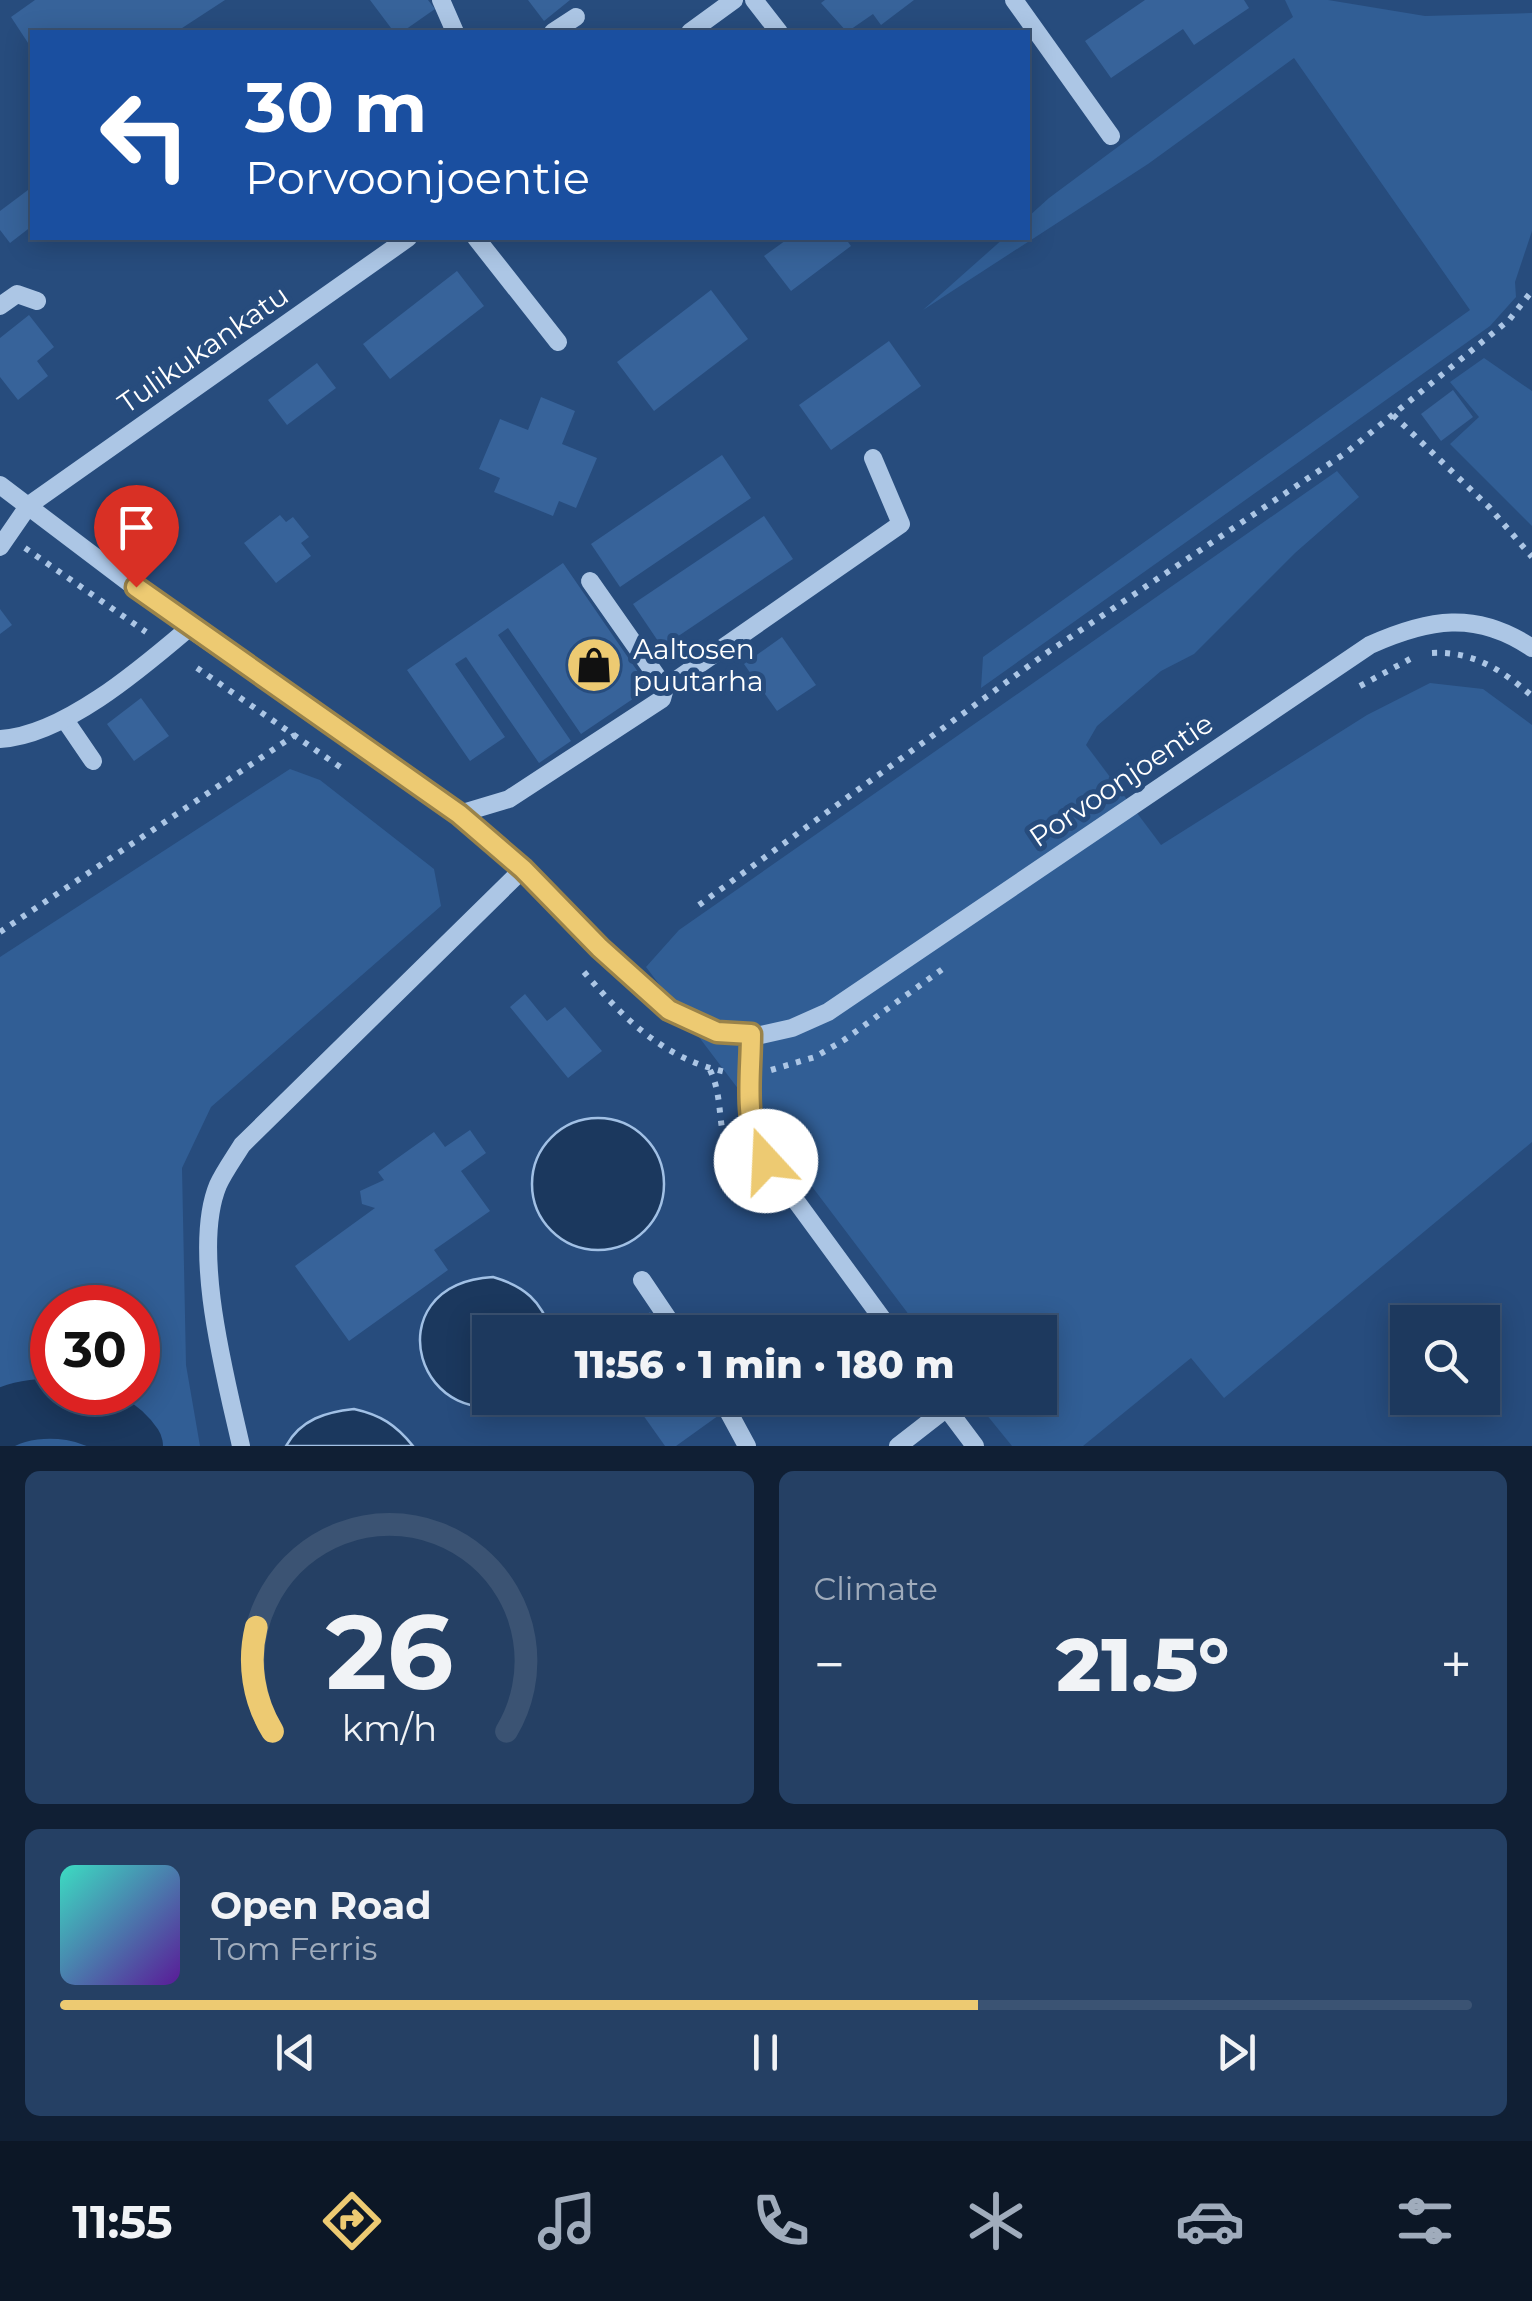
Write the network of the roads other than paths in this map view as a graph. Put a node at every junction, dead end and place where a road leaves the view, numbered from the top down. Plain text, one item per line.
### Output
1 (440, 0) edge
2 (734, 0) edge
3 (754, 0) edge
4 (1014, 0) edge
5 (576, 17) dead end
6 (454, 30) edge
7 (557, 30) edge
8 (693, 30) edge
9 (777, 30) edge
10 (1111, 136) dead end
11 (405, 240) edge
12 (478, 240) edge
13 (36, 301) dead end
14 (0, 306) edge
15 (558, 342) dead end
16 (873, 458) dead end
17 (0, 485) edge
18 (29, 505) junction
19 (5, 543) edge
20 (590, 581) dead end
21 (189, 628) junction
22 (1532, 648) edge
23 (665, 688) junction
24 (64, 720) junction
25 (0, 739) edge
26 (93, 762) dead end
27 (459, 814) junction
28 (523, 869) junction
29 (751, 1034) junction
30 (642, 1280) dead end
31 (666, 1315) edge
32 (880, 1315) edge
33 (731, 1415) edge
34 (930, 1415) edge
35 (952, 1415) edge
36 (241, 1446) edge
37 (748, 1446) edge
38 (898, 1446) edge
39 (974, 1446) edge

1 - 6 street
2 - 8 street
3 - 9 street
4 - 10 street
5 - 7 street
11 - 18 street, Tulikukankatu
12 - 15 street
13 - 14 street
16 - 23 street
17 - 18 street, Porvoonjoentie
18 - 19 street
18 - 21 street, Porvoonjoentie
20 - 23 street
21 - 24 street
21 - 27 street, Porvoonjoentie
22 - 29 street, Porvoonjoentie
23 - 27 street
24 - 25 street
24 - 26 street
27 - 28 street, Porvoonjoentie
28 - 29 street, Porvoonjoentie
28 - 36 street
29 - 32 street
30 - 31 street
33 - 37 street
34 - 38 street
35 - 39 street

